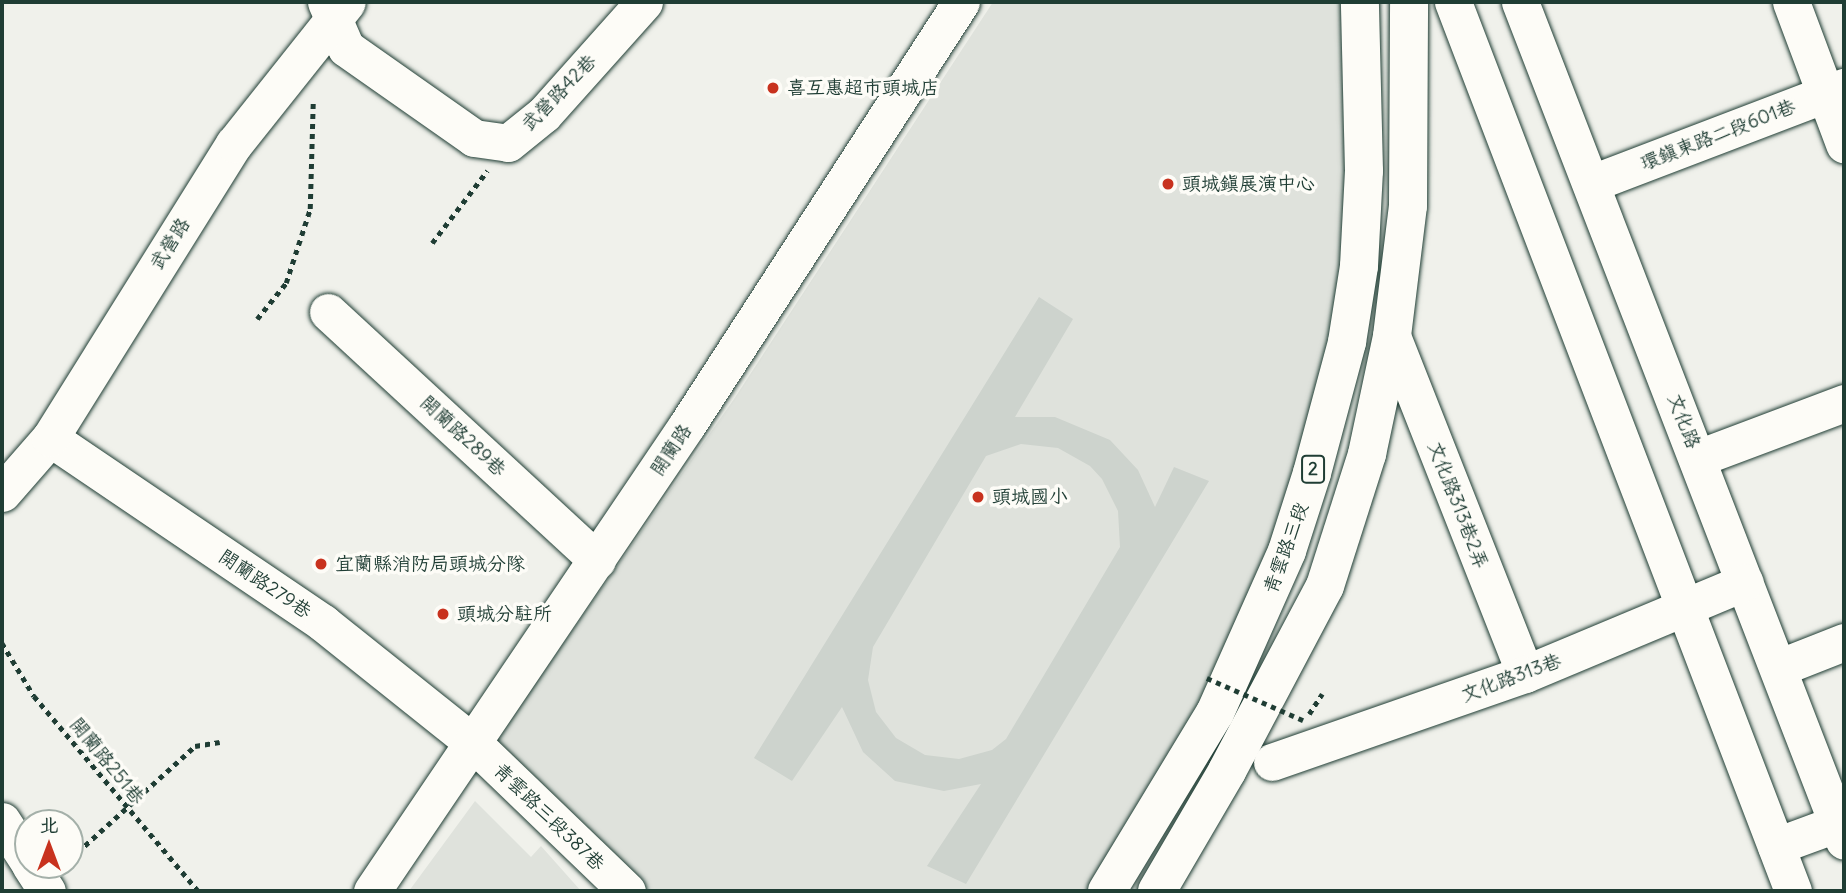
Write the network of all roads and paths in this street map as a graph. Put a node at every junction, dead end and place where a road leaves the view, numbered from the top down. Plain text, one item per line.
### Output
1 (644, 2) edge
2 (961, 2) edge
3 (1360, 2) edge
4 (1453, 2) edge
5 (1520, 2) edge
6 (1791, 2) edge
7 (1416, 4) edge
8 (335, 8) edge
9 (300, 61) junction
10 (1835, 90) edge
11 (508, 143) junction
12 (1844, 144) edge
13 (1592, 183) junction
14 (432, 243) dead end
15 (328, 312) dead end
16 (257, 318) dead end
17 (1392, 336) junction
18 (1844, 403) edge
19 (50, 438) junction
20 (1698, 458) junction
21 (2, 493) edge
22 (597, 560) junction
23 (1745, 582) junction
24 (1687, 610) junction
25 (1256, 626) junction
26 (1844, 642) edge
27 (2, 643) edge
28 (1290, 650) junction
29 (1778, 668) junction
30 (1525, 674) junction
31 (1207, 678) dead end
32 (1322, 694) dead end
33 (220, 742) dead end
34 (472, 742) junction
35 (1272, 762) dead end
36 (128, 809) junction
37 (2, 821) edge
38 (1842, 829) edge
39 (14, 840) edge
40 (1776, 846) junction
41 (84, 847) edge
42 (198, 891) edge
43 (372, 891) edge
44 (626, 891) edge
45 (1107, 891) edge
46 (1157, 891) edge
47 (1793, 891) edge

1 - 11 street, 武營路42巷
2 - 22 street, 開蘭路
3 - 25 main road, 青雲路三段 / 2
4 - 24 street
5 - 13 street, 文化路
6 - 10 street
7 - 17 main road
8 - 9 street, 武營路
8 - 11 street, 武營路42巷
9 - 16 path
9 - 19 street, 武營路
10 - 12 street
10 - 13 street, 環鎮東路二段601巷
11 - 14 path
13 - 20 street, 文化路
15 - 22 street, 開蘭路289巷
17 - 28 main road
17 - 30 street, 文化路313巷2弄
18 - 20 street
19 - 21 street, 武營路
19 - 34 street, 開蘭路279巷
20 - 23 street, 文化路
22 - 34 street, 開蘭路
23 - 24 street, 文化路313巷
23 - 29 street, 文化路
24 - 30 street, 文化路313巷
24 - 40 street
25 - 28 main road
25 - 45 main road, 青雲路三段 / 2
26 - 29 street
27 - 36 path, 開蘭路251巷
28 - 46 main road
29 - 38 street, 文化路
30 - 35 street, 文化路313巷
31 - 32 path, bridge
33 - 36 path
34 - 43 street, 開蘭路
34 - 44 street, 青雲路三段387巷
36 - 41 path
36 - 42 path, 開蘭路251巷
37 - 39 street
38 - 40 street
40 - 47 street

